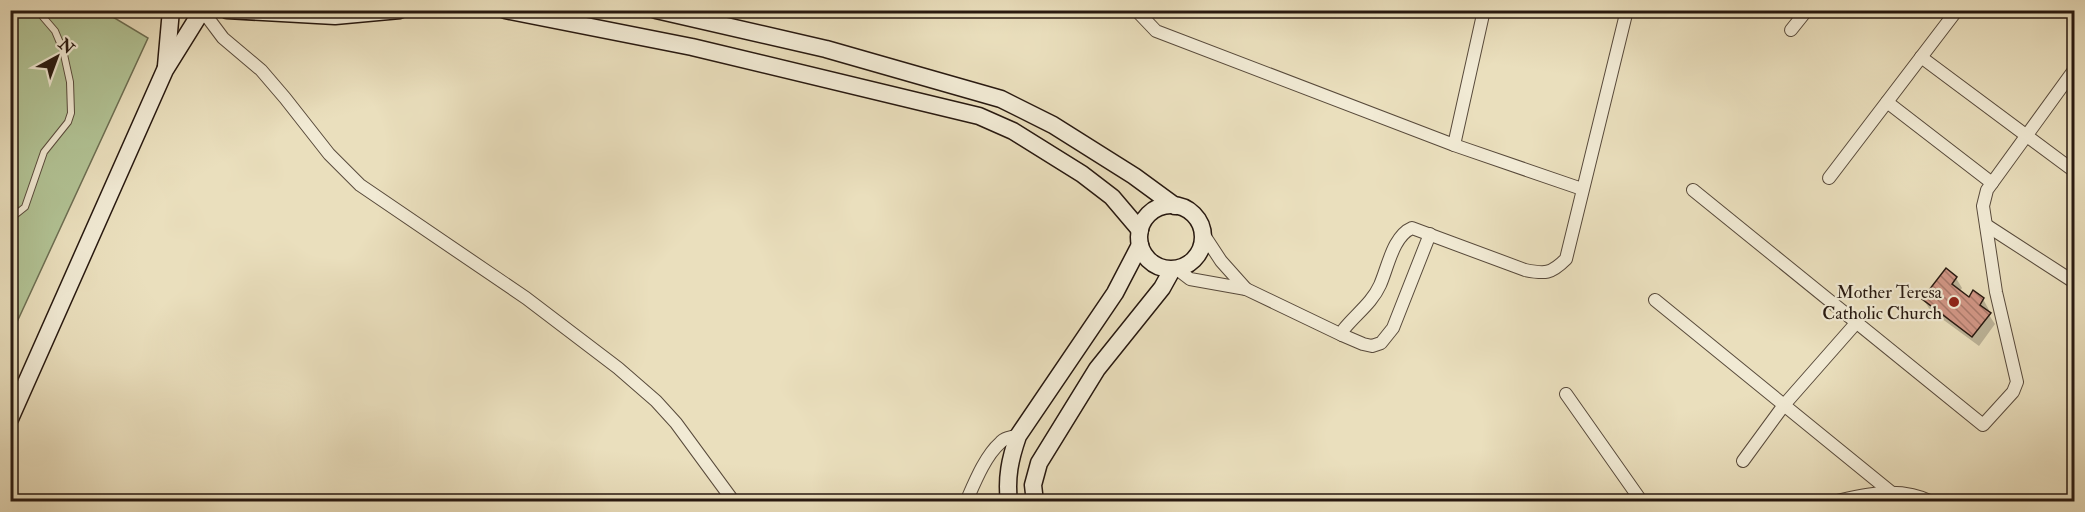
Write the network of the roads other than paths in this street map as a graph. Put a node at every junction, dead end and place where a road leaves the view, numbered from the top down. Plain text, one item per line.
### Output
1 (37, 10) edge
2 (171, 10) edge
3 (176, 10) edge
4 (227, 10) edge
5 (400, 10) edge
6 (505, 10) edge
7 (656, 10) edge
8 (1136, 10) edge
9 (1484, 10) edge
10 (1628, 10) edge
11 (1807, 10) edge
12 (1957, 10) edge
13 (204, 14) edge
14 (1791, 30) dead end
15 (1921, 57) junction
16 (165, 70) junction
17 (2074, 70) edge
18 (1887, 102) junction
19 (2026, 135) junction
20 (1454, 144) junction
21 (2074, 171) edge
22 (1829, 178) dead end
23 (1992, 183) junction
24 (1582, 189) junction
25 (1693, 190) dead end
26 (1175, 206) junction
27 (10, 219) edge
28 (1986, 225) junction
29 (1202, 232) junction
30 (1430, 234) junction
31 (1140, 238) junction
32 (1174, 269) junction
33 (2074, 282) edge
34 (1246, 289) junction
35 (1655, 300) dead end
36 (1857, 322) junction
37 (1342, 335) junction
38 (1566, 394) dead end
39 (1784, 405) junction
40 (11, 417) edge
41 (1018, 436) junction
42 (1743, 461) dead end
43 (1892, 493) junction
44 (734, 501) edge
45 (966, 501) edge
46 (1009, 501) edge
47 (1035, 501) edge
48 (1642, 501) edge
49 (1833, 501) edge
50 (1932, 501) edge

1 - 27 lane
2 - 16 street
3 - 13 street
4 - 5 street
6 - 31 street
7 - 26 street
8 - 20 street
9 - 20 street
10 - 24 street
11 - 14 street
12 - 15 street
13 - 16 street
13 - 44 street
15 - 18 street
15 - 19 street
16 - 40 street
17 - 19 street
18 - 22 street
18 - 23 street
19 - 21 street
19 - 23 street
20 - 24 street
23 - 28 street
24 - 30 street
25 - 36 street
26 - 29 street
26 - 31 street
28 - 33 street
28 - 36 street
29 - 32 street
29 - 34 street
30 - 37 street
30 - 37 street
31 - 32 street
31 - 41 street
32 - 34 street
32 - 47 street
34 - 37 street
35 - 39 street
36 - 39 street
38 - 48 street
39 - 42 street
39 - 43 street
41 - 45 street
41 - 46 street
43 - 49 street
43 - 50 street

